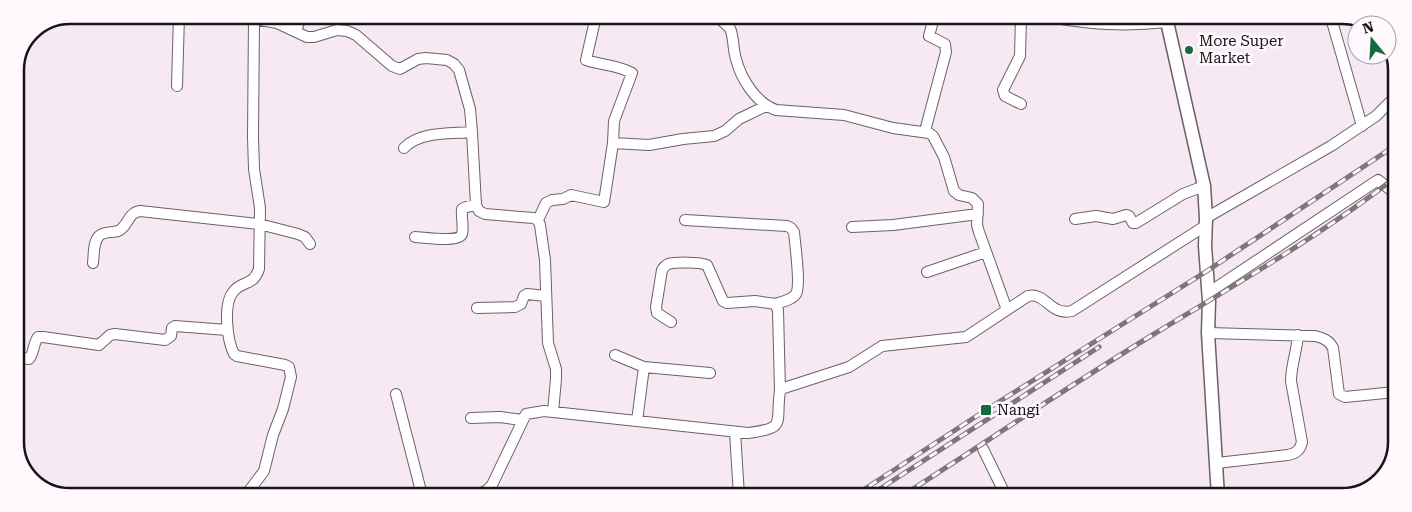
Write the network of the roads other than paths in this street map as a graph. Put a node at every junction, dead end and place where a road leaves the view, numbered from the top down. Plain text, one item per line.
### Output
1 (178, 24) edge
2 (254, 24) edge
3 (279, 24) edge
4 (298, 24) edge
5 (594, 24) edge
6 (724, 24) edge
7 (932, 24) edge
8 (1021, 24) edge
9 (1100, 24) edge
10 (1146, 24) edge
11 (1167, 24) edge
12 (1333, 24) edge
13 (296, 31) junction
14 (178, 86) dead end
15 (1021, 104) dead end
16 (1388, 104) edge
17 (766, 106) junction
18 (1362, 126) junction
19 (925, 131) junction
20 (472, 132) junction
21 (613, 143) junction
22 (404, 148) dead end
23 (1204, 186) junction
24 (1388, 188) edge
25 (476, 206) junction
26 (978, 214) junction
27 (1075, 219) dead end
28 (538, 220) junction
29 (685, 220) dead end
30 (1205, 222) junction
31 (259, 224) junction
32 (852, 227) dead end
33 (415, 237) dead end
34 (310, 244) dead end
35 (986, 252) junction
36 (93, 263) dead end
37 (927, 272) dead end
38 (1208, 293) junction
39 (546, 296) junction
40 (775, 304) junction
41 (477, 308) dead end
42 (1007, 310) junction
43 (671, 322) dead end
44 (227, 330) junction
45 (1208, 333) junction
46 (1298, 335) junction
47 (615, 355) dead end
48 (24, 359) edge
49 (644, 367) junction
50 (710, 373) dead end
51 (780, 391) junction
52 (1388, 393) edge
53 (396, 394) dead end
54 (553, 412) junction
55 (471, 418) dead end
56 (522, 420) junction
57 (637, 421) junction
58 (735, 432) junction
59 (983, 449) dead end
60 (1217, 464) junction
61 (251, 488) edge
62 (420, 488) edge
63 (490, 488) edge
64 (738, 488) edge
65 (1002, 488) edge
66 (1218, 488) edge

1 - 14 street
2 - 31 street
3 - 13 street
4 - 13 street
5 - 21 street
6 - 17 street
7 - 19 street
8 - 15 street
9 - 10 street
11 - 23 street
12 - 18 street
13 - 20 street
16 - 18 street
17 - 19 street
17 - 21 street
18 - 30 street
19 - 26 street
20 - 22 street
20 - 25 street
21 - 28 street
23 - 27 street
23 - 30 street
24 - 38 street
25 - 28 street
25 - 33 street
26 - 32 street
26 - 35 street
28 - 39 street
29 - 40 street
30 - 38 street
30 - 42 street
31 - 34 street
31 - 36 street
31 - 44 street
35 - 37 street
35 - 42 street
38 - 45 street
39 - 41 street
39 - 54 street
40 - 43 street
40 - 51 street
42 - 51 street
44 - 48 street
44 - 61 street
45 - 46 street
45 - 60 street
46 - 52 street
46 - 60 street
47 - 49 street
49 - 50 street
49 - 57 street
51 - 58 street
53 - 62 street
54 - 56 street
54 - 57 street
55 - 56 street
56 - 63 street
57 - 58 street
58 - 64 street
59 - 65 street
60 - 66 street

